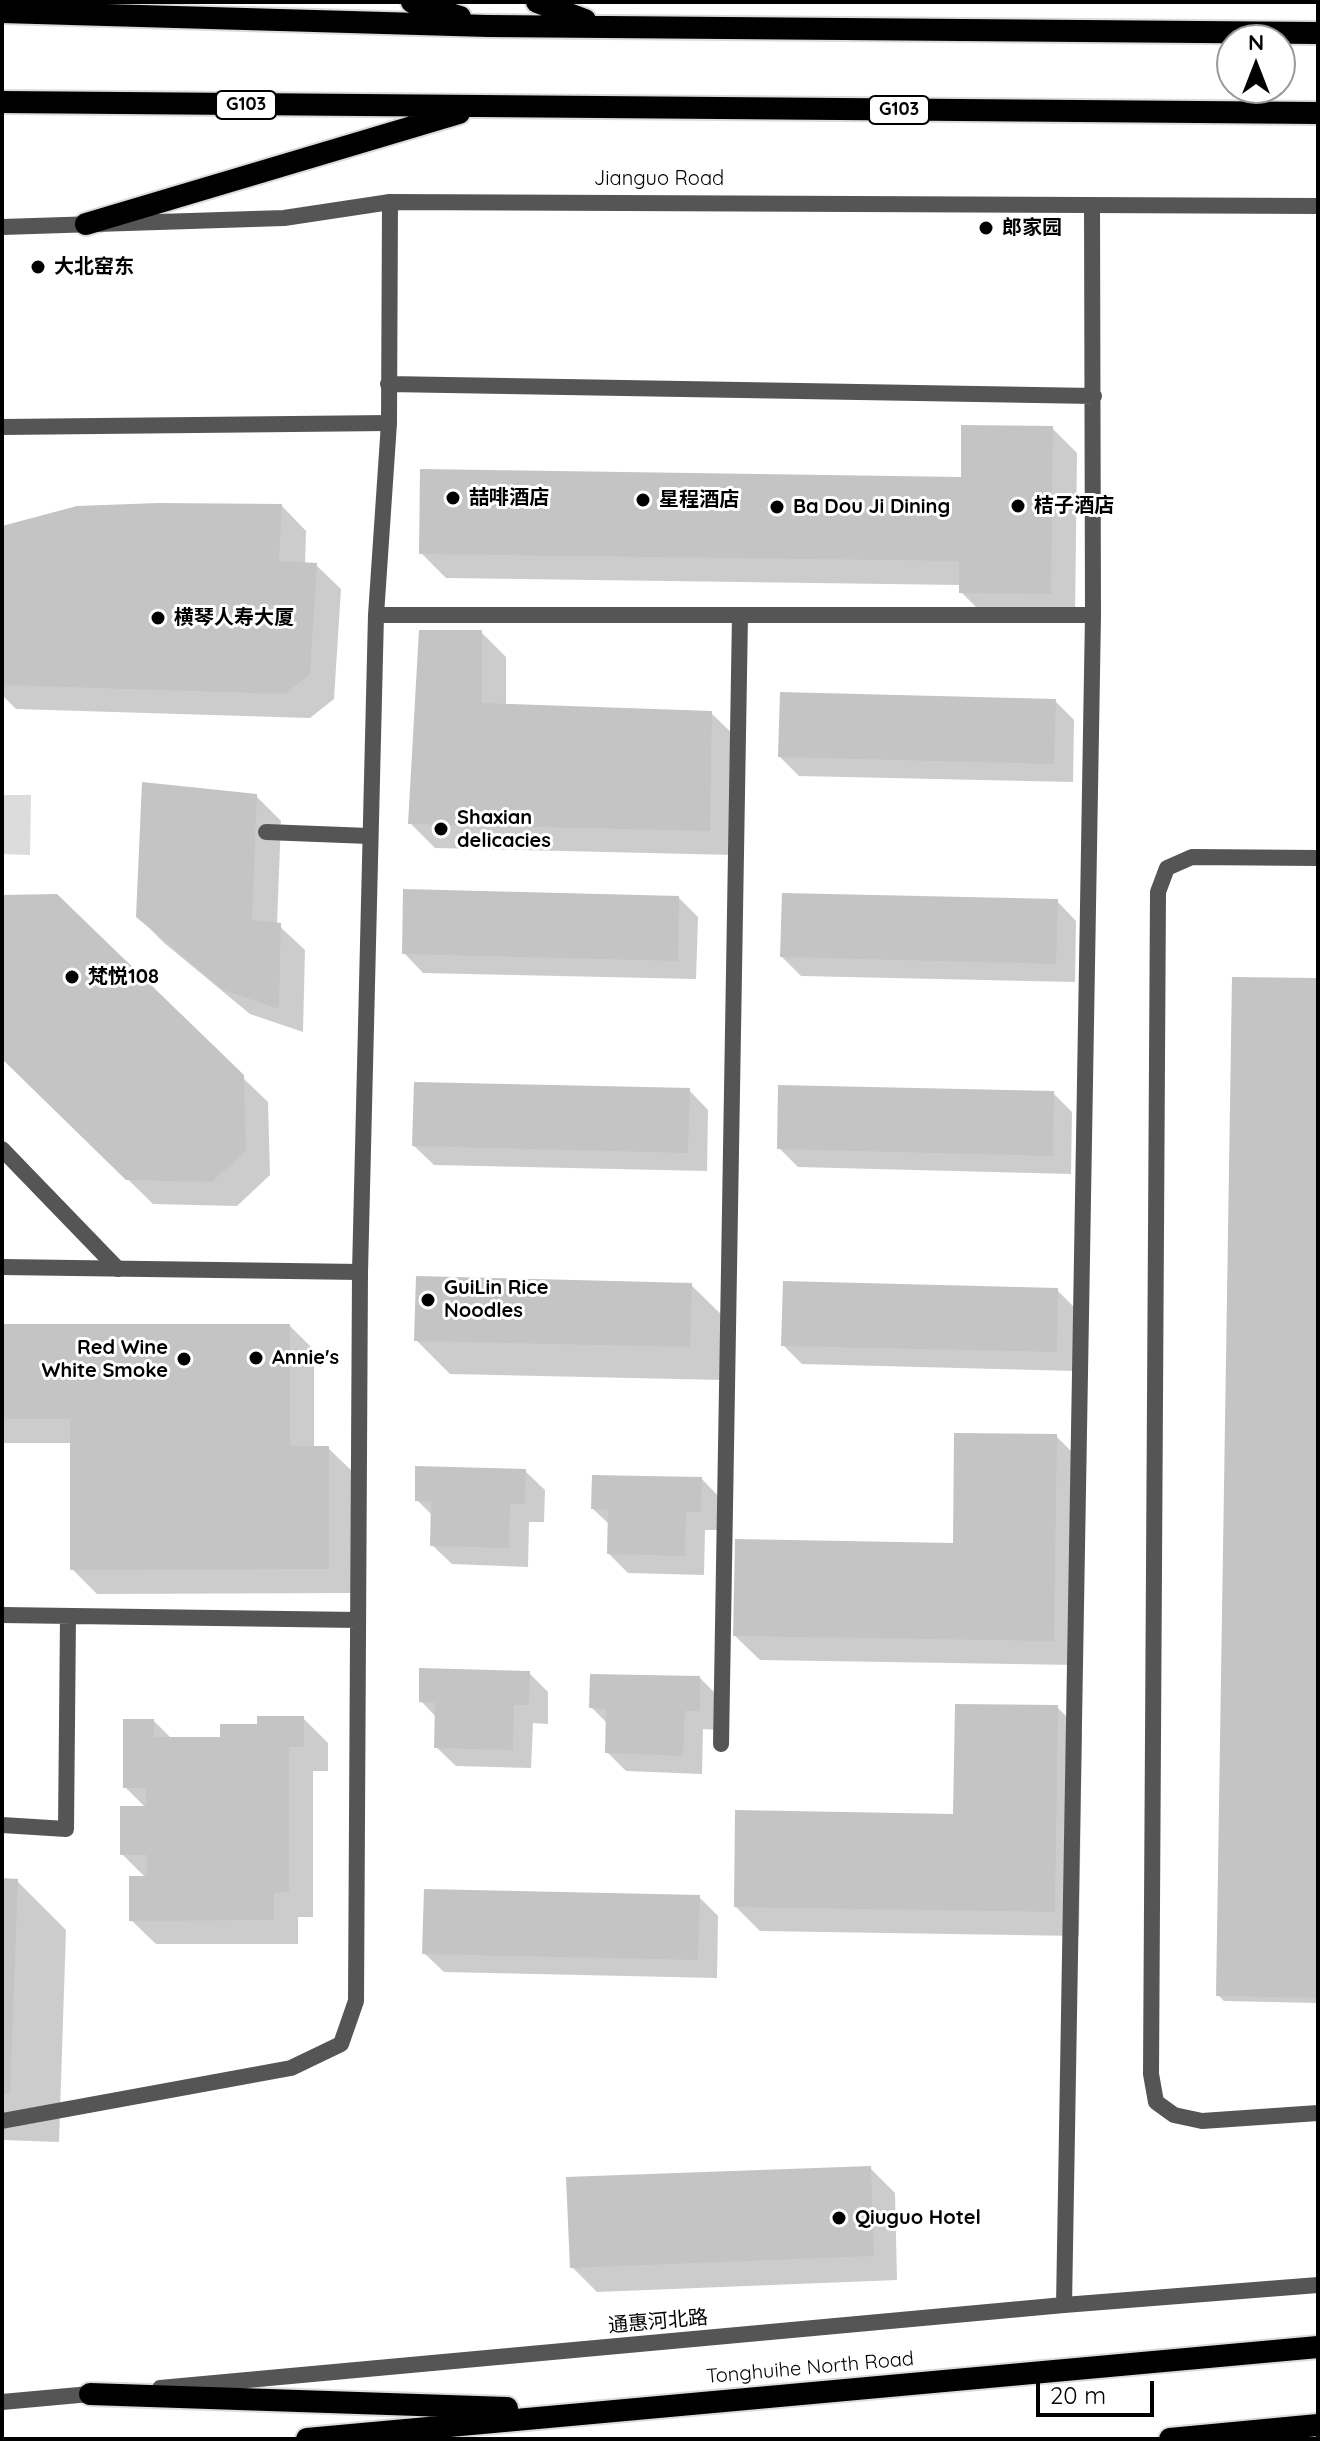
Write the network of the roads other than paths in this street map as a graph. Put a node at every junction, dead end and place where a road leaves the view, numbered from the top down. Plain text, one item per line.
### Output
1 (412, 2) edge
2 (537, 2) edge
3 (6, 12) edge
4 (488, 26) junction
5 (601, 26) junction
6 (1318, 33) edge
7 (8, 102) edge
8 (479, 107) junction
9 (1318, 113) edge
10 (390, 202) junction
11 (1092, 205) junction
12 (1318, 206) edge
13 (86, 224) junction
14 (2, 227) edge
15 (388, 384) junction
16 (1094, 396) junction
17 (389, 423) junction
18 (2, 427) edge
19 (376, 615) junction
20 (740, 615) junction
21 (1093, 615) junction
22 (266, 832) dead end
23 (369, 836) junction
24 (1318, 858) edge
25 (2, 1149) edge
26 (2, 1267) edge
27 (118, 1269) junction
28 (360, 1272) junction
29 (2, 1615) edge
30 (68, 1616) junction
31 (358, 1620) junction
32 (721, 1744) dead end
33 (2, 1825) edge
34 (1318, 2113) edge
35 (2, 2121) edge
36 (1318, 2285) edge
37 (1064, 2305) junction
38 (1318, 2347) edge
39 (90, 2394) junction
40 (2, 2402) edge
41 (596, 2411) junction
42 (1318, 2425) edge
43 (307, 2439) edge
44 (1170, 2439) edge

1 - 4 highway
2 - 5 highway
3 - 4 highway
4 - 5 highway
5 - 6 highway
7 - 8 highway, G103
8 - 9 highway, G103
8 - 13 highway
10 - 11 street, Jianguo Road
10 - 13 street, Jianguo Road
10 - 15 street
11 - 12 street, Jianguo Road
11 - 16 street
13 - 14 street, Jianguo Road
15 - 16 street
15 - 17 street
16 - 21 street
17 - 18 street
17 - 19 street
19 - 20 street
19 - 23 street
20 - 21 street
20 - 32 street
21 - 37 street
22 - 23 street
23 - 28 street
24 - 34 street
25 - 27 street
26 - 27 street
27 - 28 street
28 - 31 street
29 - 30 street
30 - 31 street
30 - 33 street
31 - 35 street
36 - 37 street, 通惠河北路
37 - 39 street, 通惠河北路
38 - 41 highway, Tonghuihe North Road
39 - 40 street, 通惠河北路
39 - 41 highway
41 - 43 highway, Tonghuihe North Road
42 - 44 highway

